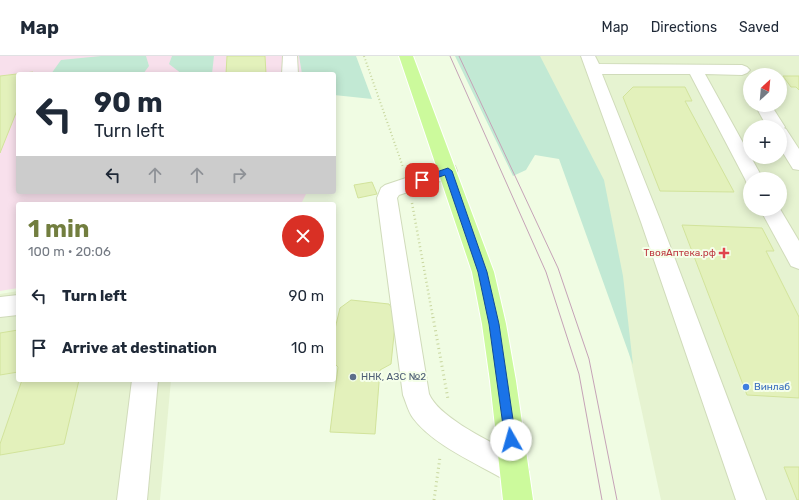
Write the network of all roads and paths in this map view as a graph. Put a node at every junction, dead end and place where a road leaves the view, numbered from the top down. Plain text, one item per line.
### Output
1 (290, 56) edge
2 (364, 56) edge
3 (406, 56) edge
4 (734, 56) edge
5 (590, 62) edge
6 (695, 70) junction
7 (290, 72) edge
8 (743, 72) edge
9 (743, 77) edge
10 (787, 144) edge
11 (799, 164) edge
12 (448, 171) junction
13 (750, 172) edge
14 (408, 185) junction
15 (774, 216) edge
16 (799, 260) edge
17 (16, 305) edge
18 (0, 307) edge
19 (145, 382) edge
20 (515, 470) junction
21 (132, 500) edge
22 (507, 500) edge
23 (518, 500) edge
24 (752, 500) edge

1 - 7 lane
2 - 14 path
3 - 12 main road
4 - 8 lane
5 - 6 lane
5 - 24 lane
6 - 9 lane
6 - 13 lane
10 - 11 lane
12 - 14 lane
12 - 20 main road
14 - 20 lane
15 - 16 lane
17 - 18 lane
19 - 21 lane
20 - 22 main road
20 - 23 main road

